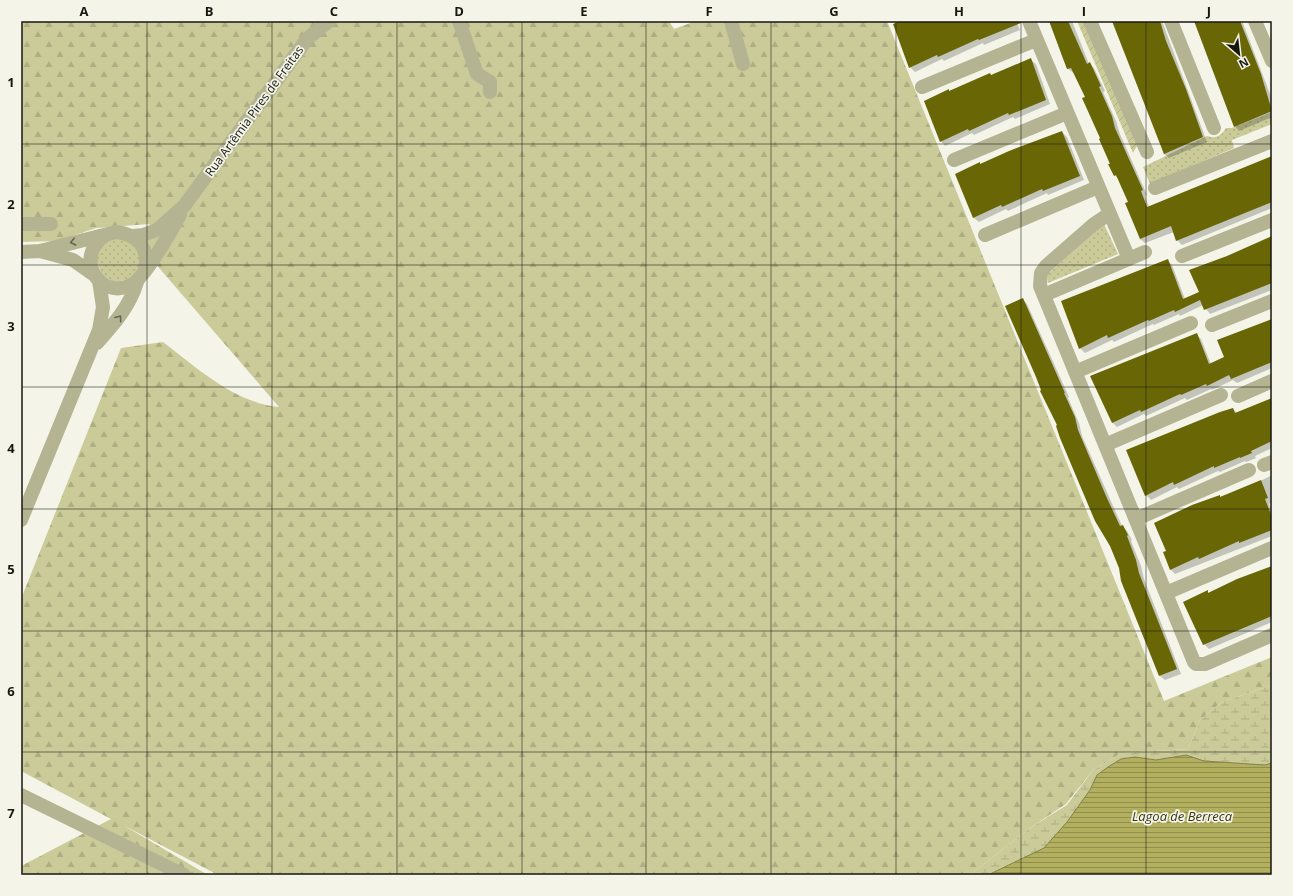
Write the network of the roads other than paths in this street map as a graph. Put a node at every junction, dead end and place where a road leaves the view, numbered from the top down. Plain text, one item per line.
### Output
1 (317, 21) edge
2 (329, 21) edge
3 (459, 21) edge
4 (731, 21) edge
5 (1029, 21) edge
6 (1090, 21) edge
7 (1171, 21) edge
8 (1255, 21) edge
9 (307, 39) junction
10 (1036, 40) junction
11 (1272, 61) edge
12 (743, 64) dead end
13 (922, 87) dead end
14 (490, 92) dead end
15 (1067, 113) junction
16 (1214, 128) dead end
17 (1272, 141) edge
18 (1146, 152) dead end
19 (954, 160) dead end
20 (1098, 187) junction
21 (1155, 188) dead end
22 (184, 206) junction
23 (1109, 214) junction
24 (1272, 220) edge
25 (21, 224) edge
26 (51, 224) dead end
27 (106, 235) junction
28 (985, 235) dead end
29 (133, 236) junction
30 (40, 251) junction
31 (21, 252) edge
32 (1146, 252) dead end
33 (1182, 256) dead end
34 (1129, 259) junction
35 (145, 268) junction
36 (96, 278) junction
37 (137, 282) junction
38 (1044, 295) junction
39 (1272, 301) edge
40 (1191, 322) dead end
41 (1212, 326) dead end
42 (93, 348) junction
43 (1075, 372) junction
44 (1272, 381) edge
45 (1221, 395) dead end
46 (1238, 396) dead end
47 (1105, 445) junction
48 (1249, 470) dead end
49 (1136, 518) junction
50 (21, 520) edge
51 (1272, 548) edge
52 (1166, 593) junction
53 (1272, 636) edge
54 (21, 795) edge
55 (184, 875) edge

1 - 9 street
2 - 9 street, Rua Artêmia Pires de Freitas
3 - 14 street
4 - 12 street
5 - 10 street
6 - 18 street
7 - 16 street
8 - 11 street
9 - 22 street, Rua Artêmia Pires de Freitas
10 - 13 street
10 - 15 street
15 - 19 street
15 - 20 street
17 - 21 street
20 - 23 street
20 - 28 street
22 - 29 street
22 - 35 street
23 - 34 street
23 - 38 street
24 - 33 street
25 - 26 street
27 - 29 street
27 -> 30 street
27 - 36 street
29 - 35 street
30 - 31 street
30 - 36 street
32 - 34 street
34 - 38 street
35 - 37 street
36 - 37 street
36 - 42 street
42 -> 37 street
38 - 43 street
39 - 41 street
40 - 43 street
42 - 50 street
43 - 47 street
44 - 46 street
45 - 47 street
47 - 49 street
48 - 49 street
49 - 52 street
51 - 52 street
52 - 53 street
54 - 55 street

